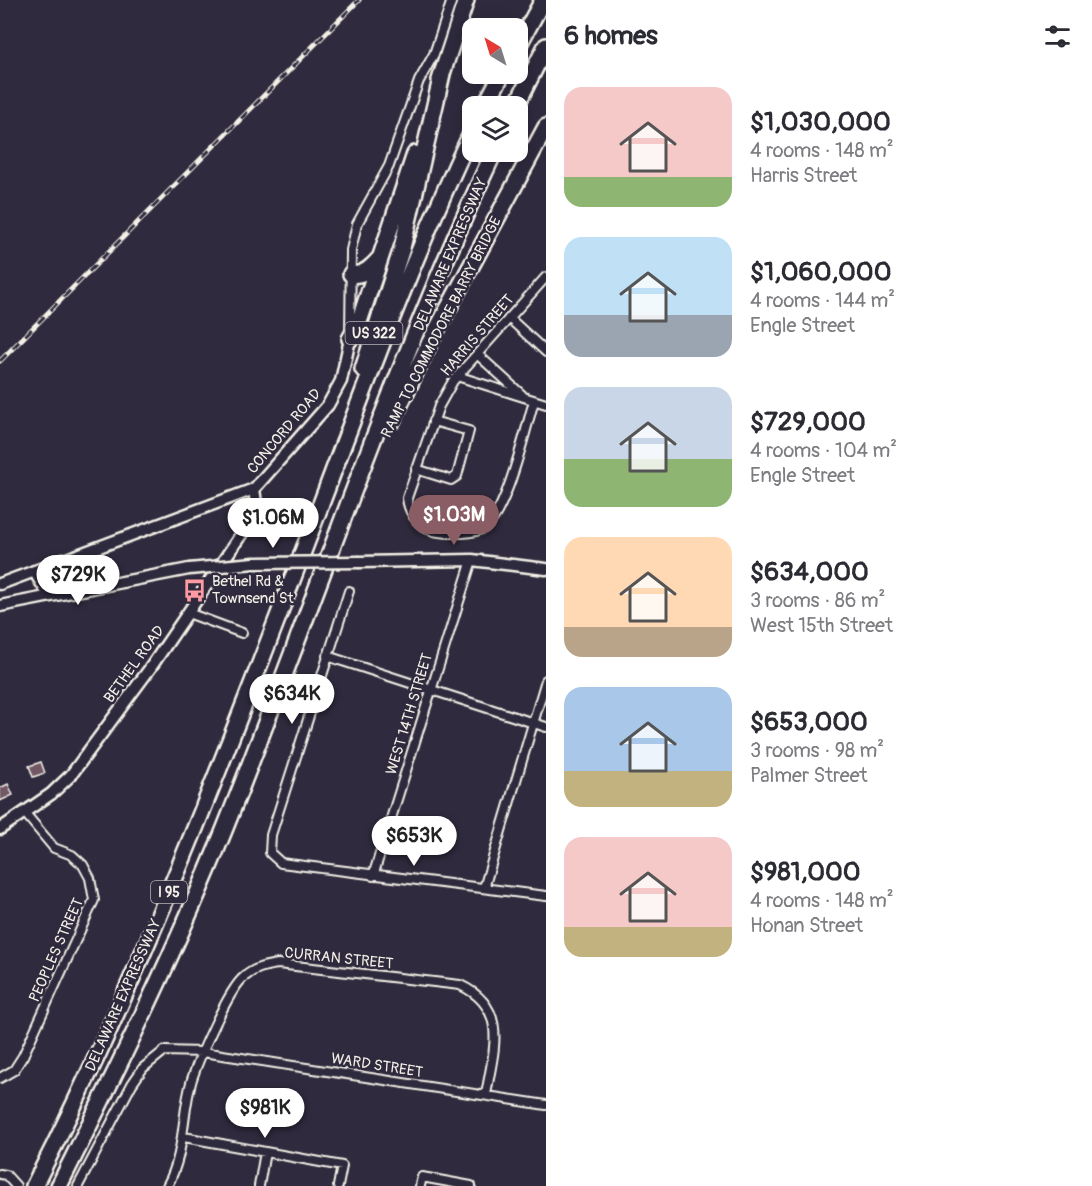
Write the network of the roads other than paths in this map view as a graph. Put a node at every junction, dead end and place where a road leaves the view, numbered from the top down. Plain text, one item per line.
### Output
1 (452, 0) edge
2 (466, 0) edge
3 (532, 0) edge
4 (543, 0) edge
5 (524, 18) edge
6 (528, 28) edge
7 (546, 46) edge
8 (443, 70) junction
9 (521, 96) edge
10 (546, 126) edge
11 (462, 155) edge
12 (490, 162) edge
13 (380, 258) junction
14 (351, 274) junction
15 (545, 281) edge
16 (509, 318) junction
17 (350, 339) junction
18 (546, 352) edge
19 (477, 354) junction
20 (457, 376) junction
21 (525, 397) junction
22 (534, 401) junction
23 (546, 404) edge
24 (433, 421) junction
25 (416, 469) junction
26 (254, 489) junction
27 (340, 530) junction
28 (63, 559) junction
29 (472, 560) junction
30 (546, 569) edge
31 (34, 571) junction
32 (0, 585) edge
33 (92, 588) junction
34 (288, 591) junction
35 (349, 591) dead end
36 (59, 595) junction
37 (0, 606) edge
38 (188, 614) junction
39 (242, 633) dead end
40 (327, 656) junction
41 (546, 680) edge
42 (430, 689) junction
43 (534, 723) junction
44 (546, 727) edge
45 (24, 812) junction
46 (0, 829) edge
47 (373, 876) junction
48 (484, 888) junction
49 (546, 896) edge
50 (203, 1052) junction
51 (0, 1078) edge
52 (486, 1095) junction
53 (546, 1105) edge
54 (184, 1137) junction
55 (265, 1152) junction
56 (0, 1174) edge
57 (421, 1182) edge
58 (16, 1186) edge
59 (34, 1186) edge
60 (59, 1186) edge
61 (78, 1186) edge
62 (167, 1186) edge
63 (259, 1186) edge
64 (338, 1186) edge
65 (471, 1186) edge

1 - 14 street, CONCORD ROAD
2 - 8 highway, US 322
3 - 5 highway
4 - 6 highway
7 - 9 highway
8 - 13 highway
8 - 34 highway, US 322
10 - 27 highway, RAMP TO COMMODORE BARRY BRIDGE
11 - 34 highway, DELAWARE EXPRESSWAY / I 95
12 - 27 highway, DELAWARE EXPRESSWAY / I 95
13 - 14 highway
13 - 17 highway
14 - 17 street, CONCORD ROAD
15 - 16 street, HARRIS STREET
16 - 18 street
16 - 19 street, HARRIS STREET
17 - 26 street, CONCORD ROAD
19 - 20 street, HARRIS STREET
19 - 21 street
20 - 21 street
20 - 24 street, HARRIS STREET
21 - 22 street
22 - 23 street
22 - 25 street, HARRIS STREET
24 - 25 street, HARRIS STREET
24 - 25 street
26 - 28 street, CONCORD ROAD
26 - 38 street, BETHEL ROAD
27 - 60 highway, DELAWARE EXPRESSWAY / I 95
28 - 31 street, CONCORD ROAD
28 - 33 street
29 - 30 street
29 - 33 street, bridge
29 - 42 street, WEST 14TH STREET
31 - 32 street, CONCORD ROAD
31 - 36 street
33 - 36 street
34 - 59 highway, DELAWARE EXPRESSWAY / I 95
35 - 40 street
36 - 37 street
38 - 39 street
38 - 45 street, BETHEL ROAD
40 - 42 street
40 - 47 street
41 - 43 street
42 - 43 street
42 - 47 street, WEST 14TH STREET
43 - 44 street
43 - 48 street
45 - 46 street, BETHEL ROAD
45 - 51 street, PEOPLES STREET
47 - 48 street
48 - 49 street
50 - 52 street, WARD STREET
50 - 52 street, CURRAN STREET
50 - 54 street, CURRAN STREET
50 - 61 street, WARD STREET
52 - 53 street, WARD STREET
54 - 55 street
54 - 62 street, CURRAN STREET
55 - 63 street
55 - 64 street
56 - 58 street
57 - 65 street

